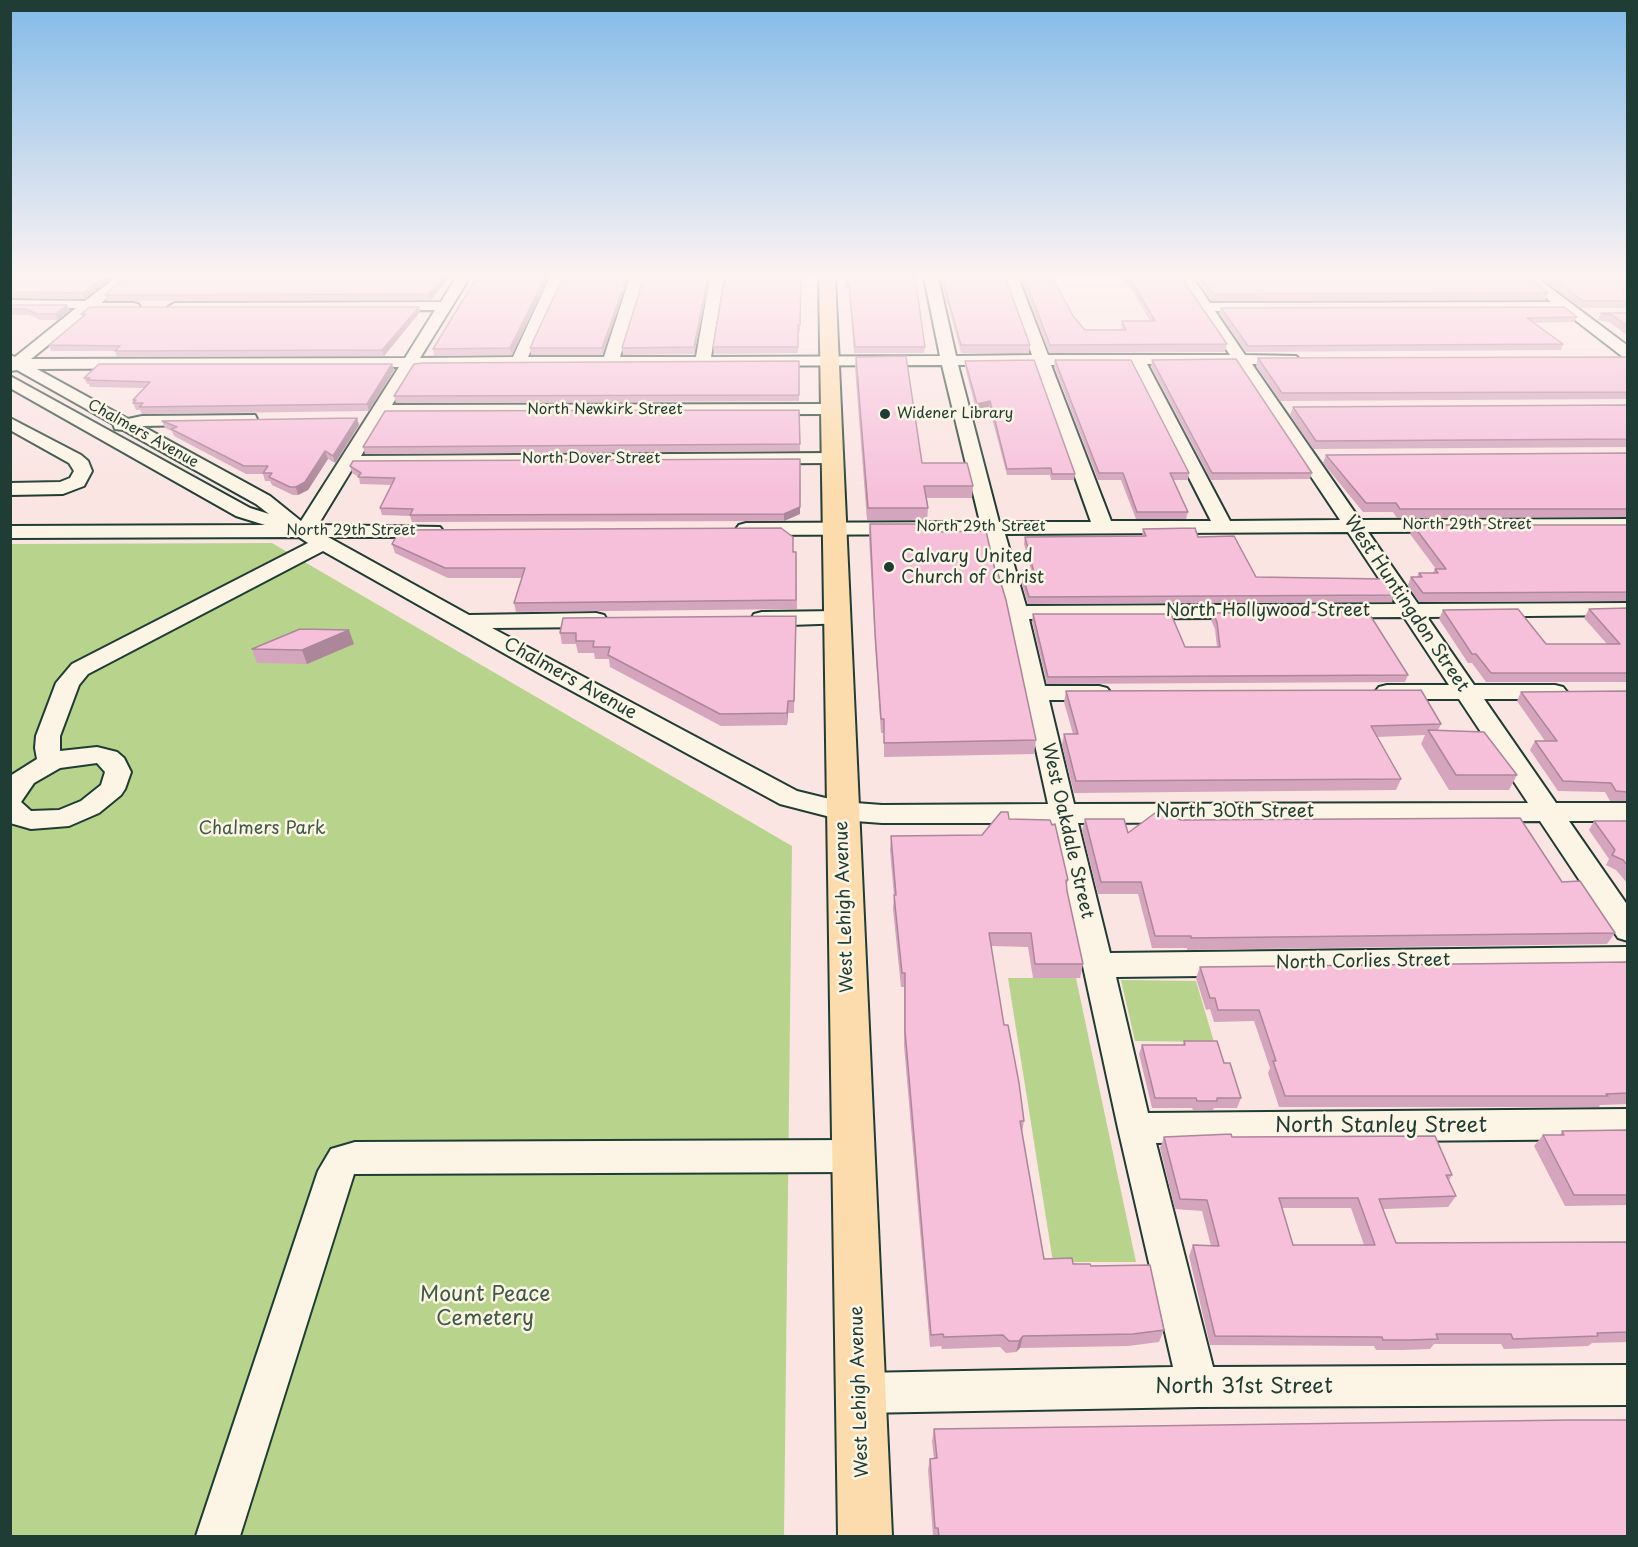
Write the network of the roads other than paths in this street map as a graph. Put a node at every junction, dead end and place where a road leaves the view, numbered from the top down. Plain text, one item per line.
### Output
1 (32, 349) edge
2 (418, 349) edge
3 (524, 349) edge
4 (614, 349) edge
5 (705, 349) edge
6 (828, 349) edge
7 (947, 349) edge
8 (1039, 349) edge
9 (1233, 349) edge
10 (1628, 356) edge
11 (1604, 357) edge
12 (1240, 359) junction
13 (1311, 359) edge
14 (611, 360) junction
15 (703, 360) junction
16 (828, 360) junction
17 (949, 360) junction
18 (1040, 360) junction
19 (1137, 360) junction
20 (519, 361) junction
21 (410, 362) junction
22 (12, 364) edge
23 (10, 381) edge
24 (1297, 407) edge
25 (1274, 408) junction
26 (830, 409) junction
27 (378, 414) junction
28 (352, 418) edge
29 (270, 419) edge
30 (10, 423) edge
31 (124, 424) junction
32 (101, 432) junction
33 (1306, 456) junction
34 (1330, 456) edge
35 (832, 458) junction
36 (349, 461) junction
37 (10, 489) edge
38 (1628, 525) edge
39 (1223, 526) junction
40 (1354, 526) junction
41 (991, 527) junction
42 (1102, 527) junction
43 (835, 528) junction
44 (728, 529) edge
45 (457, 531) edge
46 (10, 532) edge
47 (313, 537) junction
48 (1410, 609) junction
49 (1628, 609) edge
50 (1017, 613) junction
51 (839, 618) junction
52 (745, 619) edge
53 (616, 620) edge
54 (465, 621) junction
55 (1466, 692) junction
56 (1581, 692) edge
57 (1036, 693) junction
58 (1120, 693) edge
59 (1371, 693) edge
60 (51, 762) junction
61 (10, 798) edge
62 (10, 806) edge
63 (842, 811) junction
64 (1063, 812) junction
65 (1547, 812) junction
66 (1628, 812) edge
67 (1628, 930) edge
68 (1628, 960) edge
69 (1098, 965) junction
70 (1628, 1124) edge
71 (1135, 1128) junction
72 (852, 1156) junction
73 (1628, 1385) edge
74 (1198, 1387) junction
75 (860, 1393) junction
76 (218, 1536) edge
77 (865, 1536) edge

1 - 22 street
2 - 21 street
3 - 20 street
4 - 14 street
5 - 15 street
6 - 16 main road, West Lehigh Avenue
7 - 17 street, West Oakdale Street
8 - 18 street
9 - 12 street, West Huntingdon Street
10 - 11 street
12 - 13 street
12 - 19 street
12 - 25 street, West Huntingdon Street
14 - 15 street
14 - 20 street
15 - 16 street
16 - 17 street
16 - 26 main road, West Lehigh Avenue
17 - 18 street
17 - 41 street, West Oakdale Street
18 - 19 street
18 - 42 street
19 - 39 street
20 - 21 street
21 - 22 street
21 - 27 street
22 - 31 street, Chalmers Avenue
23 - 32 street, Chalmers Avenue
24 - 25 street
25 - 33 street, West Huntingdon Street
26 - 27 street, North Newkirk Street
26 - 35 main road, West Lehigh Avenue
27 - 28 street, North Newkirk Street
27 - 36 street
29 - 31 street
30 - 37 street
31 - 32 street
31 - 47 street, Chalmers Avenue
32 - 47 street, Chalmers Avenue
33 - 34 street
33 - 40 street, West Huntingdon Street
35 - 36 street, North Dover Street
35 - 43 main road, West Lehigh Avenue
36 - 47 street
38 - 40 street, North 29th Street
39 - 40 street, North 29th Street
39 - 42 street, North 29th Street
40 - 48 street, West Huntingdon Street
41 - 42 street, North 29th Street
41 - 43 street, North 29th Street
41 - 50 street, West Oakdale Street
43 - 44 street, North 29th Street
43 - 51 main road, West Lehigh Avenue
45 - 47 street, North 29th Street
46 - 47 street, North 29th Street
47 - 54 street, Chalmers Avenue
47 - 60 street
48 - 49 street, North Hollywood Street
48 - 50 street, North Hollywood Street
48 - 55 street, West Huntingdon Street
50 - 57 street, West Oakdale Street
51 - 52 street
51 - 63 main road, West Lehigh Avenue
53 - 54 street
54 - 63 street, Chalmers Avenue
55 - 56 street
55 - 59 street
55 - 65 street, West Huntingdon Street
57 - 58 street
57 - 64 street, West Oakdale Street
60 - 61 street
60 - 62 street
63 - 64 street, North 30th Street
63 - 72 main road, West Lehigh Avenue
64 - 65 street, North 30th Street
64 - 69 street, West Oakdale Street
65 - 66 street, North 30th Street
65 - 67 street, West Huntingdon Street
68 - 69 street, North Corlies Street
69 - 71 street, West Oakdale Street
70 - 71 street, North Stanley Street
71 - 74 street, West Oakdale Street
72 - 75 main road, West Lehigh Avenue
72 - 76 street
73 - 74 street, North 31st Street
74 - 75 street, North 31st Street
75 - 77 main road, West Lehigh Avenue

